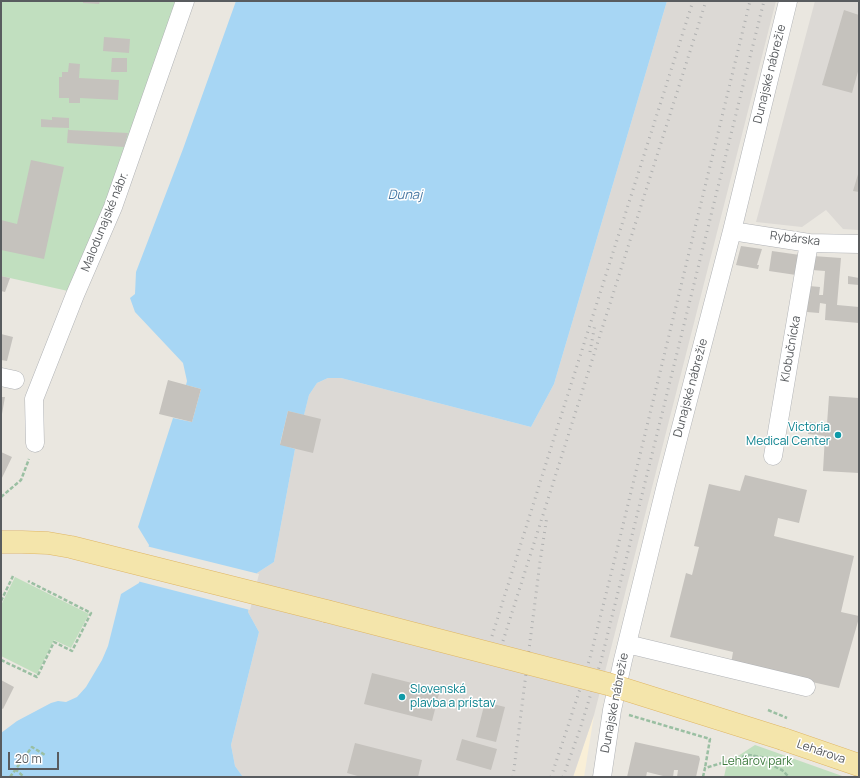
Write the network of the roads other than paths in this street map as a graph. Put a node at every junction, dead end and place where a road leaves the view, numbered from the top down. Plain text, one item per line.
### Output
1 (185, 1) edge
2 (788, 1) edge
3 (732, 231) junction
4 (809, 243) junction
5 (859, 244) edge
6 (35, 443) road end
7 (773, 456) dead end
8 (1, 542) edge
9 (627, 644) junction
10 (806, 687) dead end
11 (859, 765) edge
12 (602, 777) edge

1 - 6 street, Malodunajské nábr.
2 - 3 street, Dunajské nábrežie
3 - 4 street, Rybárska
3 - 9 street, Dunajské nábrežie
4 - 5 street, Rybárska
4 - 7 street, Klobučnícka
8 - 11 main road, Lehárova, bridge
9 - 10 street
9 - 12 street, Dunajské nábrežie

